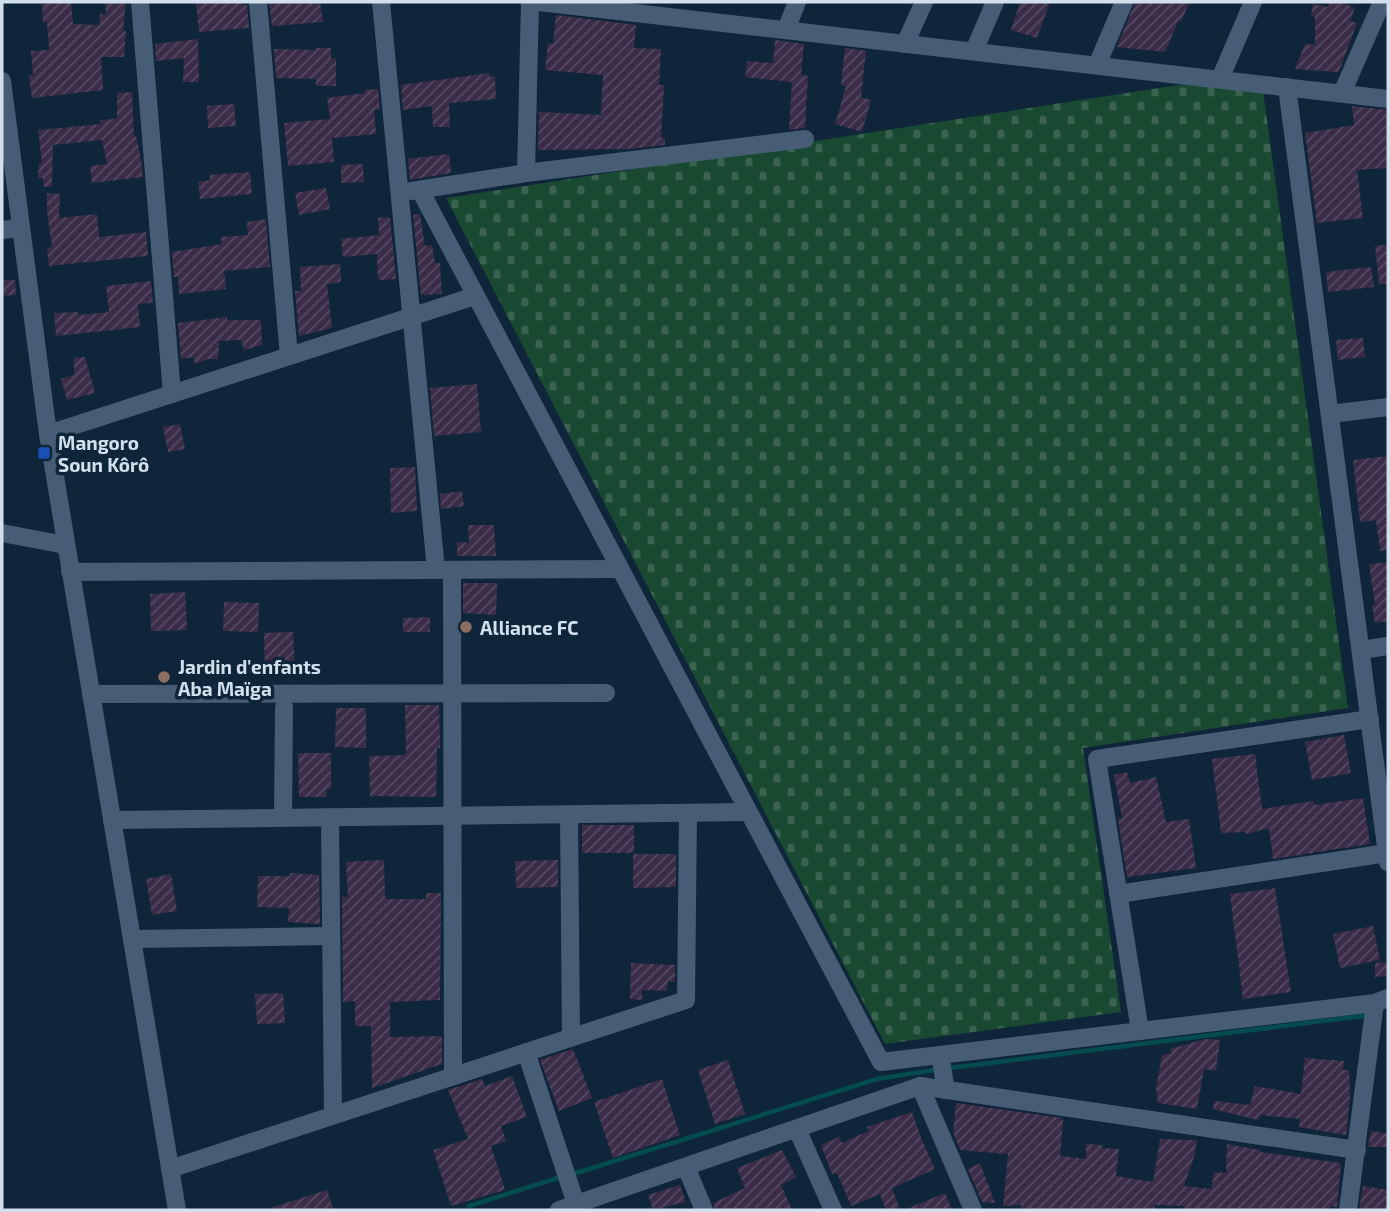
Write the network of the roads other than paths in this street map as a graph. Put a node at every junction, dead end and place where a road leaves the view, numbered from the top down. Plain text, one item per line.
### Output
1 (140, 2) edge
2 (258, 2) edge
3 (381, 2) edge
4 (530, 2) edge
5 (539, 2) edge
6 (797, 2) edge
7 (924, 2) edge
8 (995, 2) edge
9 (1124, 2) edge
10 (1253, 2) edge
11 (1382, 2) edge
12 (665, 9) edge
13 (786, 30) junction
14 (905, 44) junction
15 (974, 51) junction
16 (1097, 65) junction
17 (1220, 79) junction
18 (2, 81) edge
19 (1287, 87) junction
20 (1342, 93) junction
21 (1388, 99) edge
22 (3, 101) edge
23 (805, 139) dead end
24 (526, 173) junction
25 (420, 190) junction
26 (400, 192) junction
27 (20, 228) junction
28 (2, 230) edge
29 (475, 296) junction
30 (413, 316) junction
31 (289, 356) junction
32 (173, 394) junction
33 (1388, 407) edge
34 (1330, 415) junction
35 (48, 434) junction
36 (2, 533) edge
37 (65, 545) junction
38 (620, 569) junction
39 (444, 570) junction
40 (70, 572) junction
41 (1388, 646) edge
42 (1360, 650) junction
43 (452, 693) junction
44 (606, 693) dead end
45 (91, 694) junction
46 (284, 707) dead end
47 (1370, 719) junction
48 (748, 812) junction
49 (688, 813) junction
50 (569, 814) junction
51 (452, 816) junction
52 (330, 817) junction
53 (283, 818) junction
54 (112, 820) junction
55 (1388, 857) edge
56 (1118, 894) junction
57 (331, 936) junction
58 (132, 939) junction
59 (1382, 1001) edge
60 (1140, 1031) junction
61 (571, 1038) junction
62 (526, 1052) junction
63 (940, 1055) junction
64 (453, 1076) junction
65 (920, 1086) junction
66 (946, 1090) junction
67 (333, 1115) junction
68 (797, 1129) junction
69 (1357, 1150) junction
70 (686, 1167) junction
71 (170, 1169) junction
72 (567, 1207) edge
73 (177, 1210) edge
74 (704, 1210) edge
75 (833, 1210) edge
76 (972, 1210) edge
77 (1348, 1210) edge

1 - 32 street
2 - 31 street
3 - 26 street
4 - 24 street
5 - 12 street
6 - 13 street
7 - 14 street
8 - 15 street
9 - 16 street
10 - 17 street
11 - 20 street
12 - 13 street
13 - 14 street
14 - 15 street
15 - 16 street
16 - 17 street
17 - 19 street
18 - 22 street
19 - 20 street
19 - 34 street
20 - 21 street
22 - 27 street
23 - 24 street
24 - 25 street
25 - 26 street
25 - 29 street
26 - 30 street
27 - 28 street
27 - 35 street
29 - 30 street
29 - 38 street
30 - 31 street
30 - 39 street
31 - 32 street
32 - 35 street
33 - 34 street
34 - 42 street
35 - 37 street
36 - 37 street
37 - 40 street
38 - 39 street
38 - 48 street
39 - 40 street
39 - 43 street
40 - 45 street
41 - 42 street
42 - 47 street
43 - 44 street
43 - 45 street
43 - 51 street
45 - 54 street
46 - 53 street
47 - 55 street
47 - 56 street
48 - 49 street
48 - 63 street
49 - 50 street
49 - 61 street
50 - 51 street
50 - 61 street
51 - 52 street
51 - 64 street
52 - 53 street
52 - 57 street
53 - 54 street
54 - 58 street
55 - 56 street
56 - 60 street
57 - 58 street
57 - 67 street
58 - 71 street
59 - 60 street
59 - 69 street
60 - 63 street
61 - 62 street
62 - 64 street
62 - 72 street
63 - 66 street
64 - 67 street
65 - 66 street
65 - 68 street
65 - 76 street
66 - 69 street
67 - 71 street
68 - 70 street
68 - 75 street
69 - 77 street
70 - 72 street
70 - 74 street
71 - 73 street

